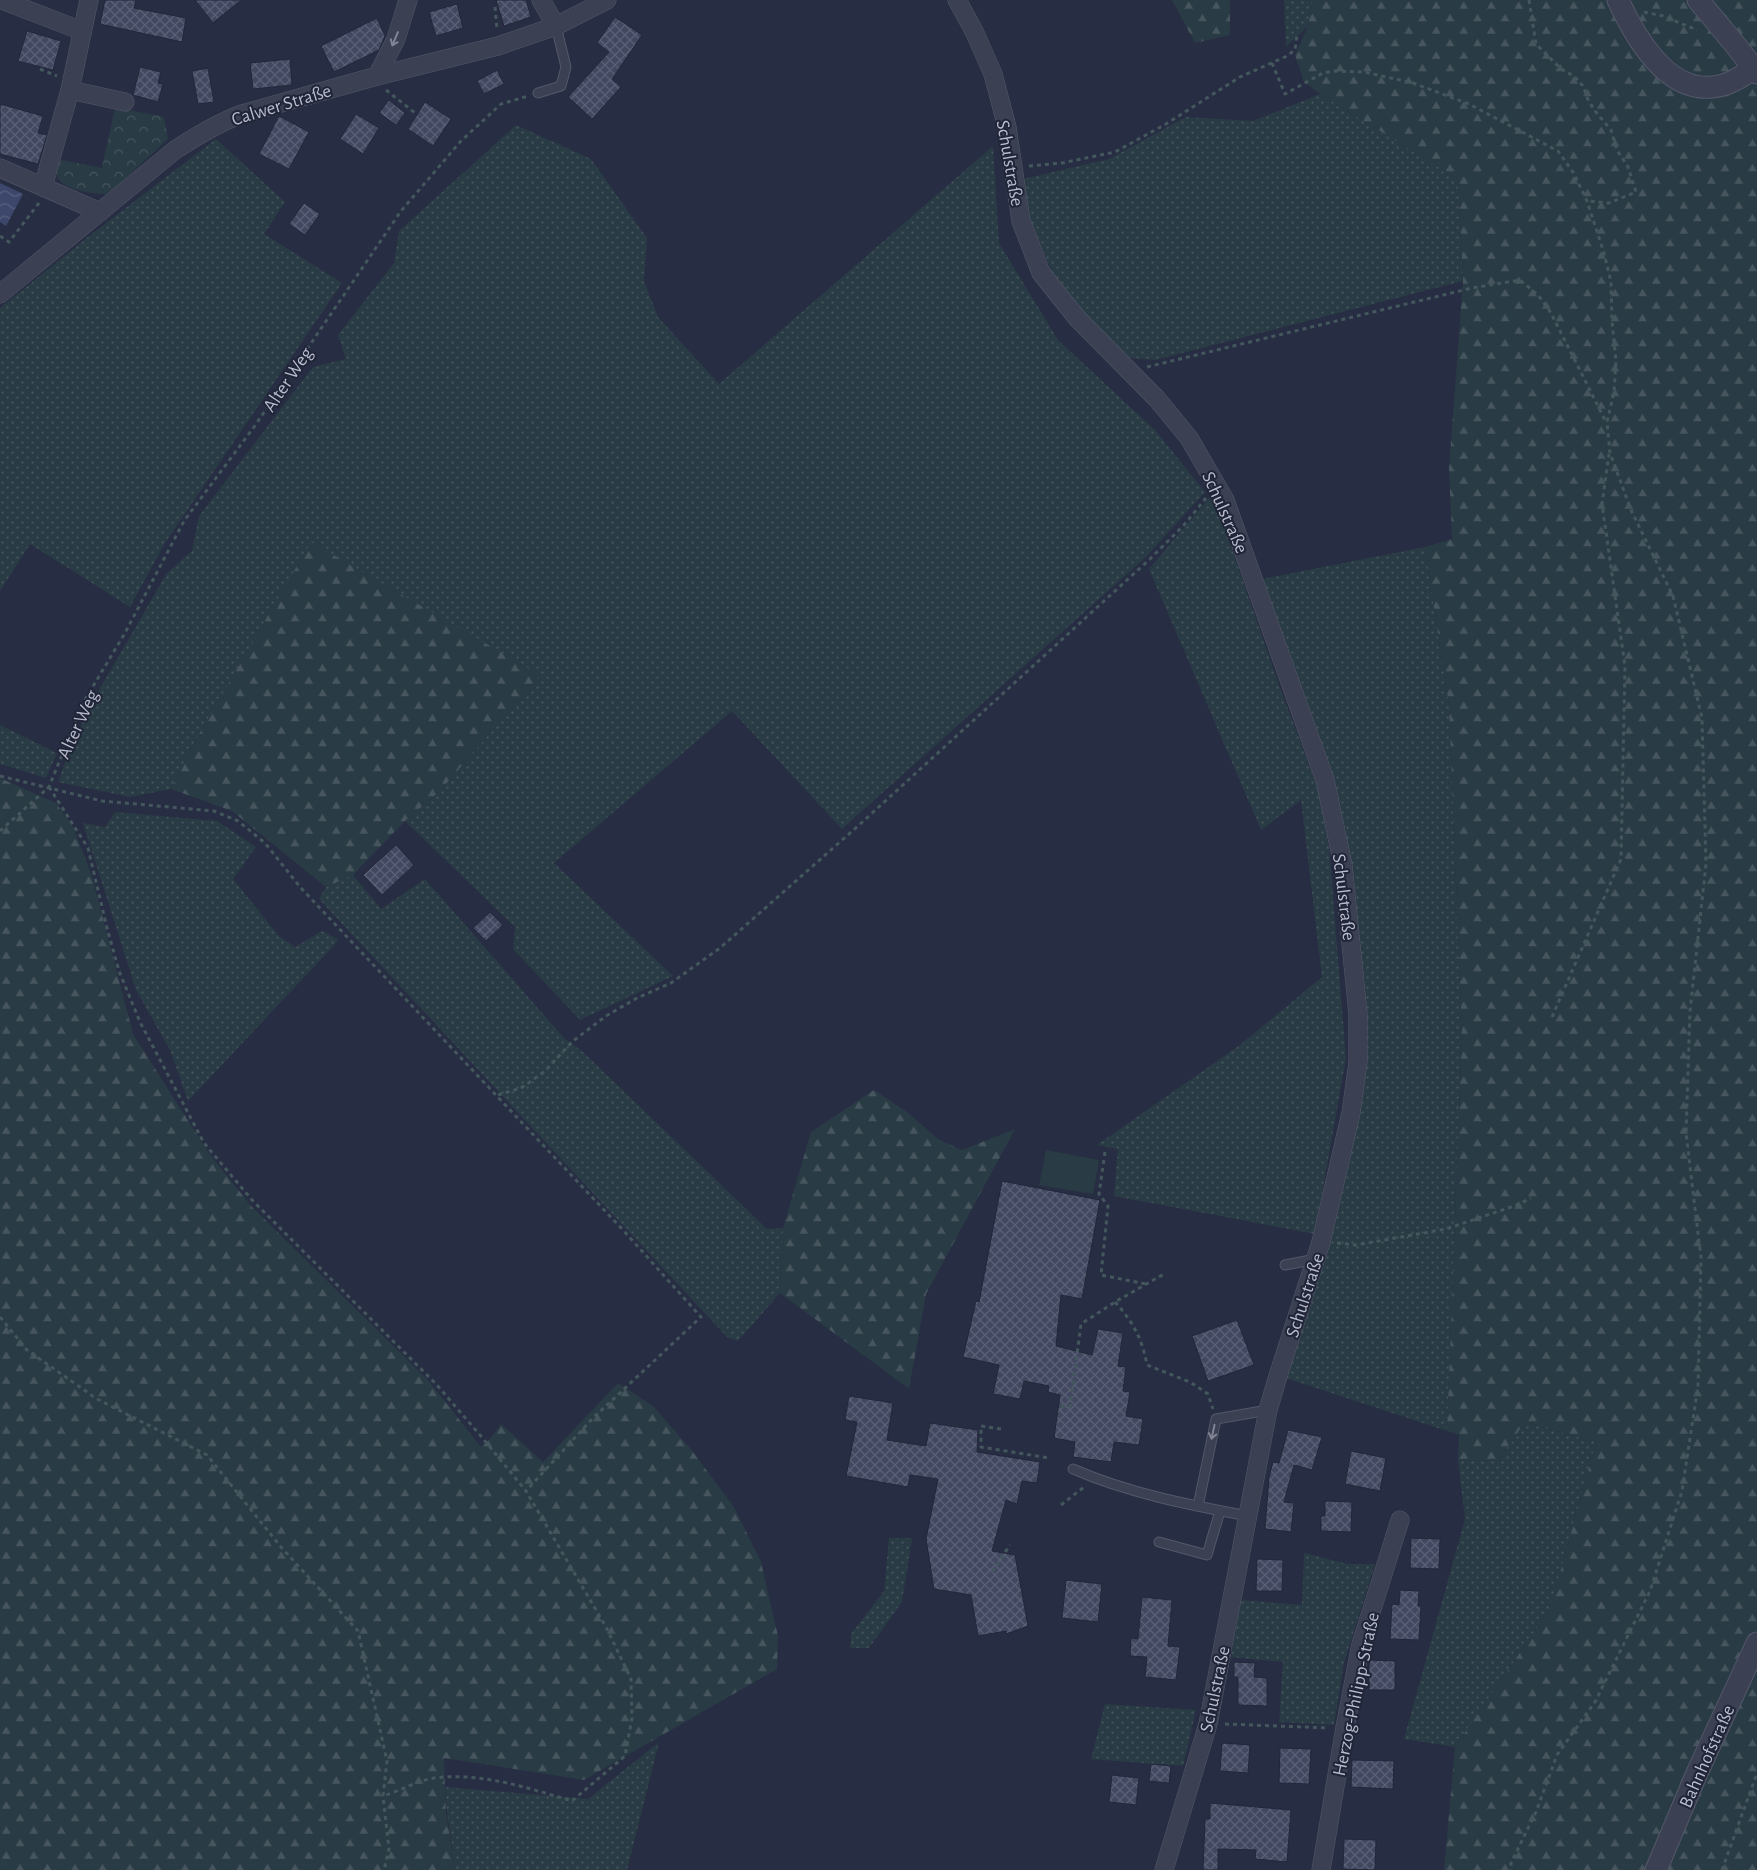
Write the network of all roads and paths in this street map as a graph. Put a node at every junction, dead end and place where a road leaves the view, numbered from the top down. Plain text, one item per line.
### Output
1 (2, 0) edge
2 (89, 0) edge
3 (408, 0) edge
4 (541, 0) edge
5 (607, 0) edge
6 (957, 0) edge
7 (1529, 0) edge
8 (1698, 0) edge
9 (1619, 3) edge
10 (556, 26) junction
11 (82, 31) junction
12 (1705, 33) dead end
13 (1297, 35) dead end
14 (1272, 63) junction
15 (1755, 71) edge
16 (377, 76) junction
17 (70, 90) junction
18 (538, 93) joint
19 (125, 102) dead end
20 (415, 113) dead end
21 (0, 168) edge
22 (1013, 168) junction
23 (43, 192) junction
24 (1587, 201) junction
25 (100, 212) junction
26 (0, 236) edge
27 (0, 294) edge
28 (1130, 371) junction
29 (1607, 422) junction
30 (1610, 454) junction
31 (1218, 489) junction
32 (0, 776) edge
33 (49, 787) junction
34 (0, 830) edge
35 (1552, 1017) dead end
36 (498, 1095) junction
37 (1105, 1152) dead end
38 (1531, 1198) dead end
39 (1321, 1242) junction
40 (1317, 1259) junction
41 (1285, 1265) dead end
42 (1164, 1274) dead end
43 (1146, 1284) junction
44 (1115, 1302) junction
45 (0, 1317) edge
46 (1061, 1406) dead end
47 (1268, 1410) junction
48 (1216, 1419) junction
49 (1002, 1429) dead end
50 (1049, 1458) dead end
51 (1073, 1469) dead end
52 (1095, 1479) junction
53 (526, 1491) junction
54 (1061, 1505) dead end
55 (1198, 1506) junction
56 (1220, 1511) junction
57 (1248, 1516) junction
58 (1400, 1520) dead end
59 (1159, 1542) dead end
60 (1010, 1545) dead end
61 (992, 1572) dead end
62 (1757, 1643) edge
63 (1208, 1724) junction
64 (1344, 1727) junction
65 (1757, 1773) edge
66 (383, 1796) junction
67 (384, 1870) edge
68 (1164, 1870) edge
69 (1321, 1870) edge
70 (1511, 1870) edge
71 (1656, 1870) edge
72 (1722, 1870) edge

1 - 11 street
2 - 11 street
3 -> 16 street
4 - 10 street
5 - 10 street, Calwer Straße
6 - 22 street, Schulstraße
7 - 24 path
8 - 15 street
9 - 12 path
9 - 15 street
10 - 16 street, Calwer Straße
10 - 18 lane
11 - 17 street
13 - 14 path
14 - 22 path
14 - 24 path
16 - 20 path
16 - 25 street, Calwer Straße
17 - 19 street
17 - 23 street
18 - 33 path, Alter Weg
21 - 23 street
22 - 28 street, Schulstraße
23 - 25 street
23 - 26 path
24 - 29 path
25 - 27 street, Calwer Straße
28 - 29 path
28 - 31 street, Schulstraße
29 - 30 path
30 - 35 path
30 - 70 path
31 - 36 path
31 - 39 street, Schulstraße
32 - 33 path
33 - 34 path
33 - 36 path
33 - 53 path
36 - 53 path
37 - 43 path
38 - 39 path
39 - 40 street, Schulstraße
40 - 41 lane
40 - 47 street, Schulstraße
42 - 43 path
43 - 44 path
44 - 46 path
44 - 48 path
45 - 66 path
47 - 48 lane
47 - 57 street, Schulstraße
48 -> 55 lane
49 - 50 path
51 - 52 lane
52 - 54 path
52 - 55 lane
53 - 66 path
55 - 56 lane
56 - 57 lane
56 - 59 lane
57 - 63 street, Schulstraße
58 - 64 street, Herzog-Philipp-Straße
60 - 61 path
62 - 71 street, Bahnhofstraße
63 - 64 path
63 - 68 street, Schulstraße
64 - 69 street, Herzog-Philipp-Straße
65 - 72 path
66 - 67 path

